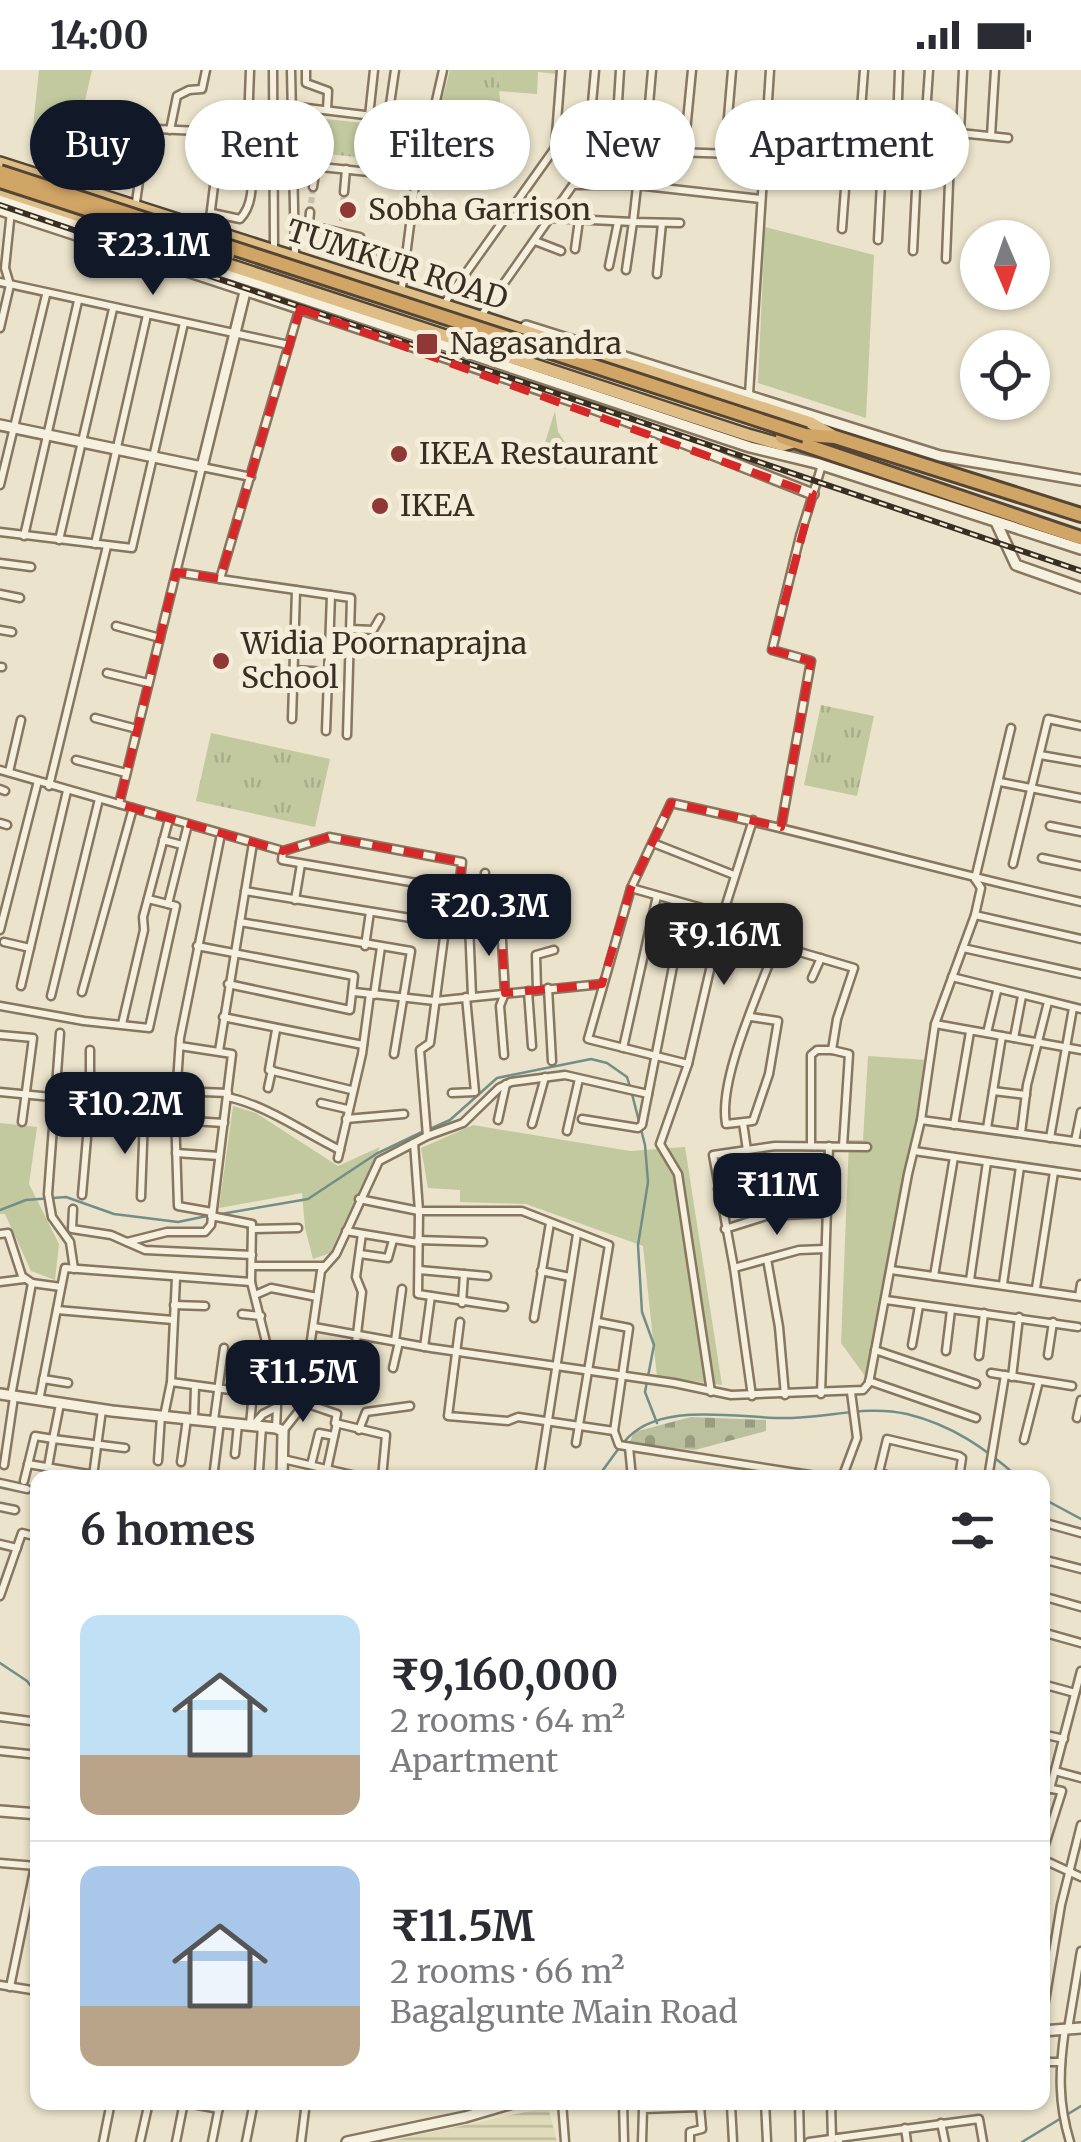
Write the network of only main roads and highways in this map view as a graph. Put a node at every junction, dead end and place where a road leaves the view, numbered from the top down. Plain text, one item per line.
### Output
1 (0, 160) edge
2 (30, 171) edge
3 (0, 172) edge
4 (0, 181) edge
5 (55, 190) edge
6 (83, 190) edge
7 (0, 194) edge
8 (50, 207) junction
9 (834, 437) junction
10 (801, 438) junction
11 (1081, 515) edge
12 (1081, 538) edge

1 - 2 highway, TUMKUR ROAD
3 - 10 highway, bridge
4 - 10 highway, bridge
5 - 8 highway
6 - 9 highway, TUMKUR ROAD
7 - 8 highway, TUMKUR ROAD
8 - 10 highway, TUMKUR ROAD
9 - 10 highway
9 - 11 highway
10 - 12 highway

